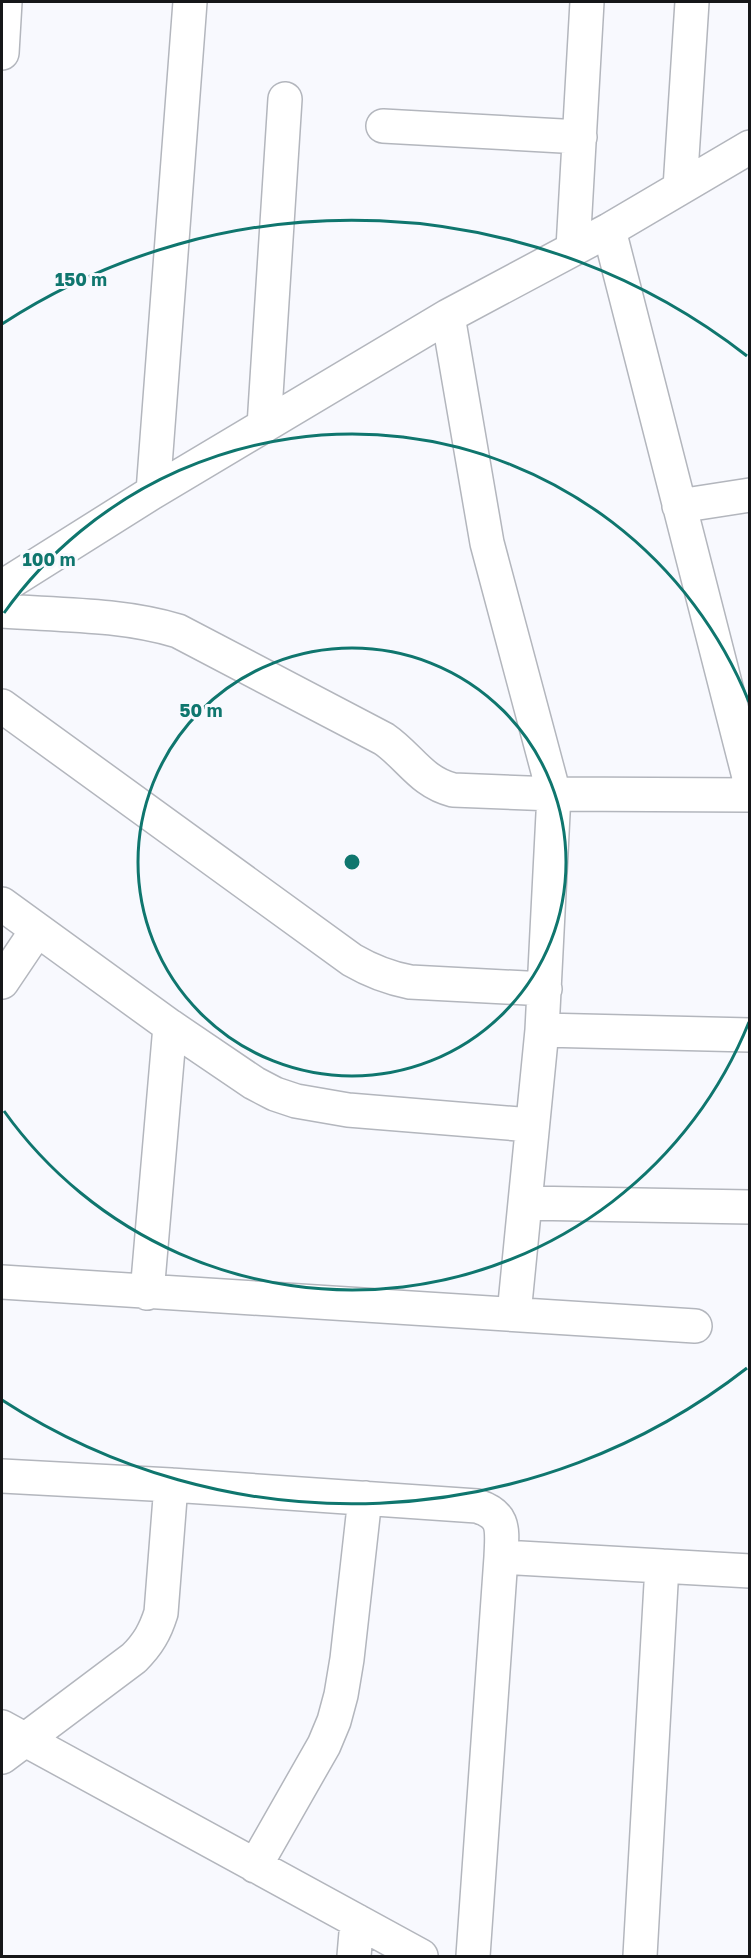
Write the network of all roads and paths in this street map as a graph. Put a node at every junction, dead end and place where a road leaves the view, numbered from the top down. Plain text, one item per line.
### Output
1 (5, 2) edge
2 (190, 2) edge
3 (587, 2) edge
4 (692, 2) edge
5 (2, 53) edge
6 (285, 99) dead end
7 (383, 126) dead end
8 (580, 137) junction
9 (750, 147) edge
10 (680, 188) junction
11 (609, 230) junction
12 (573, 248) junction
13 (448, 316) junction
14 (264, 426) junction
15 (153, 492) junction
16 (750, 495) edge
17 (679, 506) junction
18 (2, 587) edge
19 (2, 611) edge
20 (2, 706) edge
21 (750, 781) edge
22 (554, 794) junction
23 (750, 795) edge
24 (2, 904) edge
25 (37, 930) junction
26 (2, 982) edge
27 (545, 989) junction
28 (171, 1026) junction
29 (542, 1030) junction
30 (750, 1035) edge
31 (531, 1125) junction
32 (525, 1203) junction
33 (750, 1207) edge
34 (2, 1282) edge
35 (147, 1293) junction
36 (514, 1314) junction
37 (695, 1326) dead end
38 (2, 1476) edge
39 (171, 1485) junction
40 (365, 1498) junction
41 (501, 1557) junction
42 (662, 1566) junction
43 (750, 1571) edge
44 (9, 1742) edge
45 (255, 1866) junction
46 (357, 1921) junction
47 (354, 1956) edge
48 (421, 1956) edge
49 (473, 1956) edge
50 (640, 1956) edge

1 - 5 street
2 - 15 street
3 - 8 street
4 - 10 street
6 - 14 street
7 - 8 street
8 - 12 street
9 - 10 street
10 - 11 street
11 - 12 street
11 - 17 street
12 - 13 street
13 - 14 street
13 - 22 street
14 - 15 street
15 - 18 street
16 - 17 street
17 - 21 street
19 - 22 street
20 - 27 street
22 - 23 street
22 - 27 street
24 - 25 street
25 - 26 street
25 - 28 street
27 - 29 street
28 - 31 street
28 - 35 street
29 - 30 street
29 - 31 street
31 - 32 street
32 - 33 street
32 - 36 street
34 - 35 street
35 - 36 street
36 - 37 street
38 - 39 street
39 - 40 street
39 - 44 street
40 - 41 street
40 - 45 street
41 - 42 street
41 - 49 street
42 - 43 street
42 - 50 street
44 - 45 street
45 - 46 street
46 - 47 street
46 - 48 street

